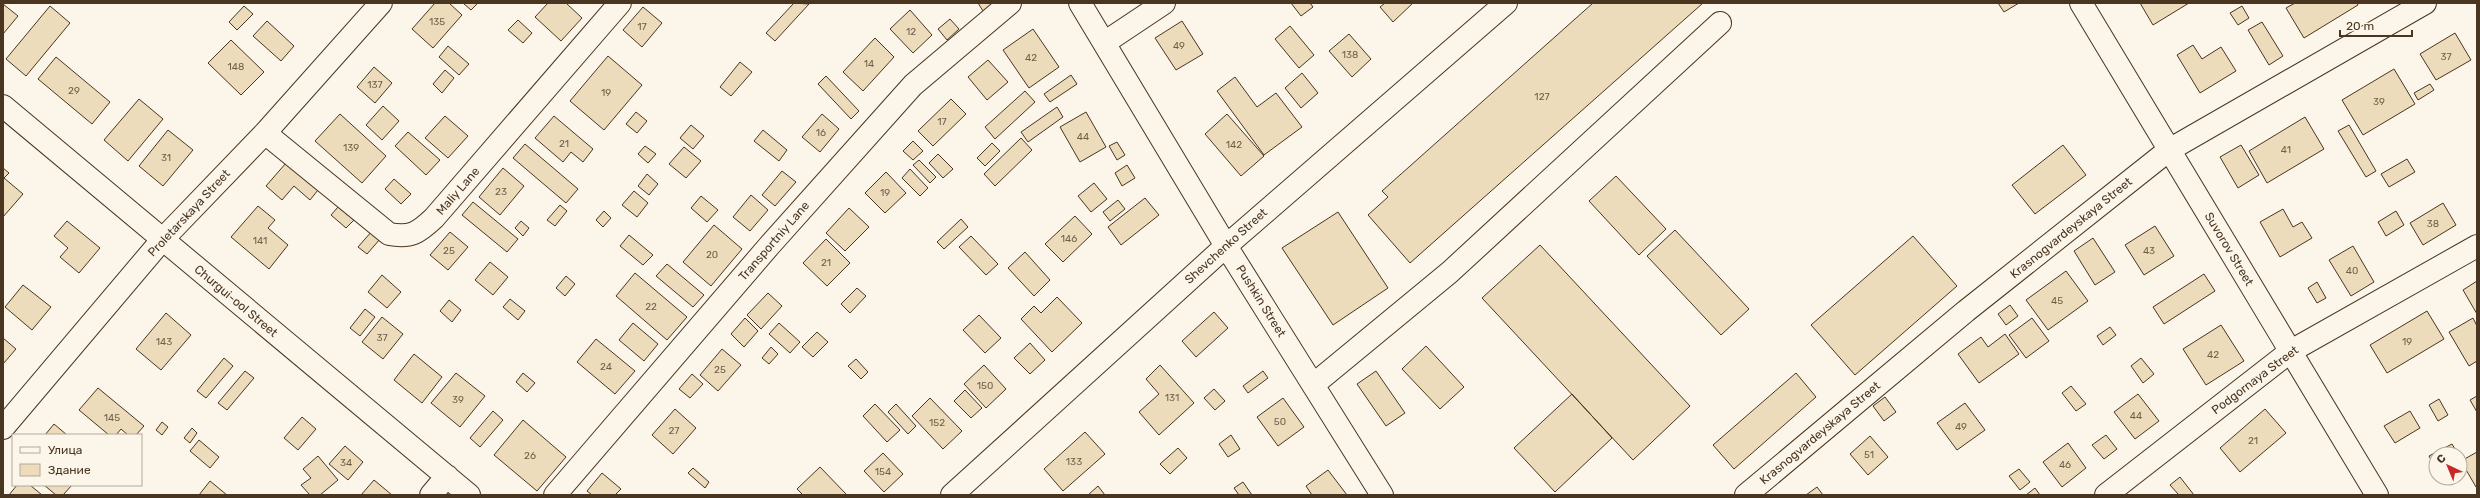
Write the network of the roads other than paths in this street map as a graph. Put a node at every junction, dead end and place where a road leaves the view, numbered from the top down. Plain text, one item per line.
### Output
1 (381, 3) edge
2 (620, 3) edge
3 (1010, 3) edge
4 (1080, 3) edge
5 (1164, 3) edge
6 (1506, 3) edge
7 (2080, 3) edge
8 (2425, 3) edge
9 (1720, 23) dead end
10 (1104, 43) junction
11 (4, 108) edge
12 (265, 133) junction
13 (2169, 150) junction
14 (162, 240) junction
15 (1226, 246) junction
16 (2477, 246) edge
17 (2291, 351) junction
18 (1313, 385) junction
19 (3, 428) edge
20 (447, 476) junction
21 (431, 495) edge
22 (469, 495) edge
23 (555, 495) edge
24 (952, 495) edge
25 (1382, 495) edge
26 (1746, 495) edge
27 (2106, 495) edge
28 (2377, 495) edge

1 - 12 street, Proletarskaya Street
2 - 12 street, Maliy Lane
3 - 23 street, Transportniy Lane
4 - 10 street, Pushkin Street
5 - 10 street
6 - 15 street, Shevchenko Street
7 - 13 street, Suvorov Street
8 - 13 street, Krasnogvardeyskaya Street
9 - 18 street
10 - 15 street, Pushkin Street
11 - 14 street, Churgui-ool Street
12 - 14 street, Proletarskaya Street
13 - 17 street, Suvorov Street
13 - 26 street, Krasnogvardeyskaya Street
14 - 19 street, Proletarskaya Street
14 - 20 street, Churgui-ool Street
15 - 18 street, Pushkin Street
15 - 24 street, Shevchenko Street
16 - 17 street, Podgornaya Street
17 - 27 street, Podgornaya Street
17 - 28 street, Suvorov Street
18 - 25 street, Pushkin Street
20 - 21 street
20 - 22 street, Churgui-ool Street

